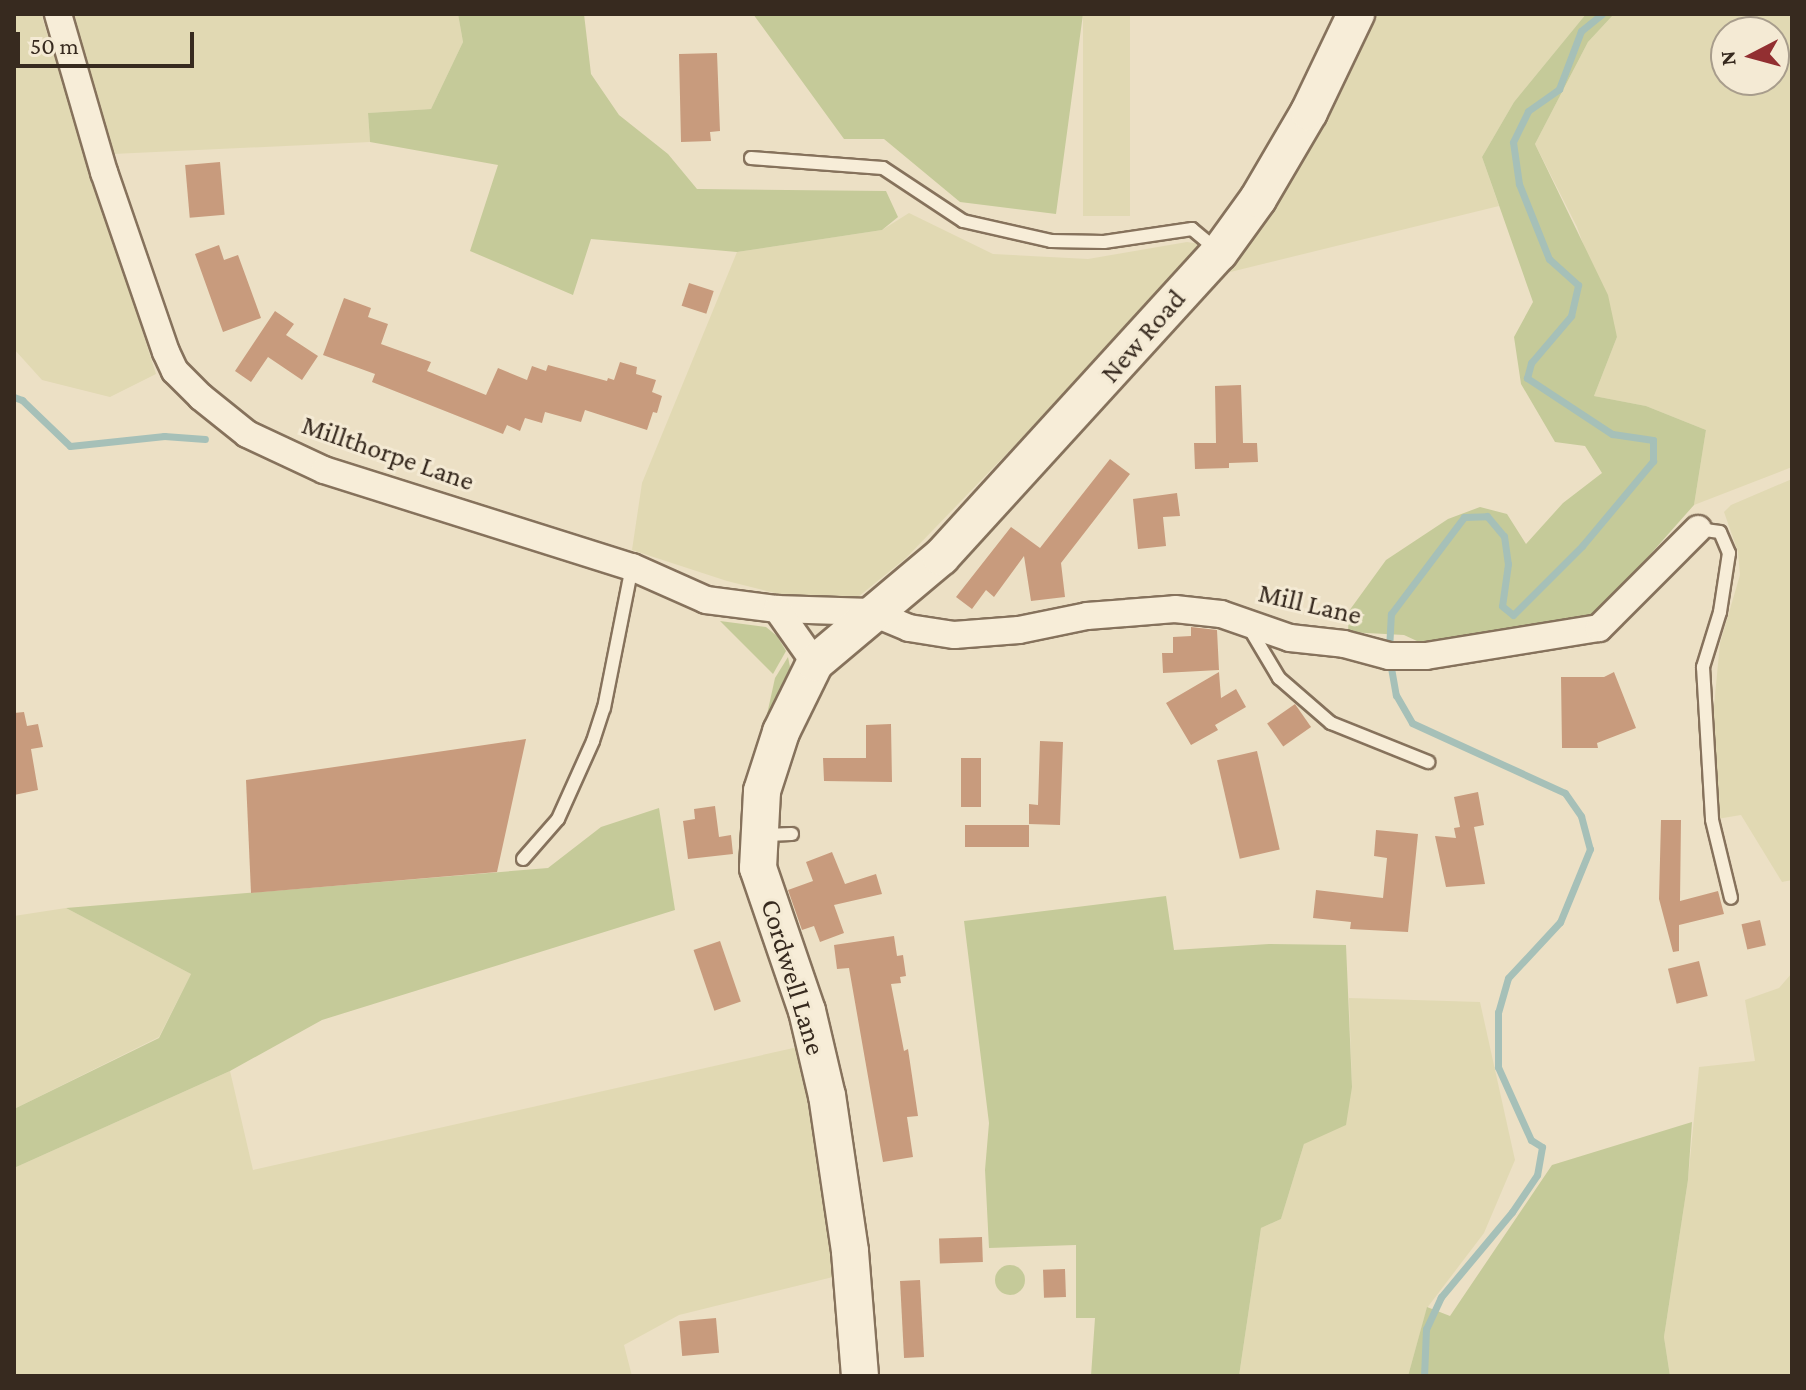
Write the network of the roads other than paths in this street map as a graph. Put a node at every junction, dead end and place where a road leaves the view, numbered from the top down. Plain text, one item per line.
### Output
1 (58, 14) edge
2 (1356, 14) edge
3 (751, 158) dead end
4 (1219, 253) junction
5 (1698, 529) joint
6 (632, 567) junction
7 (777, 609) junction
8 (871, 612) junction
9 (1247, 623) junction
10 (815, 663) junction
11 (1428, 762) dead end
12 (523, 859) dead end
13 (1731, 898) dead end
14 (860, 1376) edge

1 - 6 street, Millthorpe Lane
2 - 4 main road, New Road
3 - 4 lane
4 - 8 main road, New Road
5 - 9 street, Mill Lane
5 - 13 lane
6 - 7 street, Millthorpe Lane
6 - 12 lane
7 - 8 street, Millthorpe Lane
7 - 10 street
8 - 9 street, Mill Lane
8 - 10 main road, Cordwell Lane
9 - 11 lane
10 - 14 main road, Cordwell Lane

